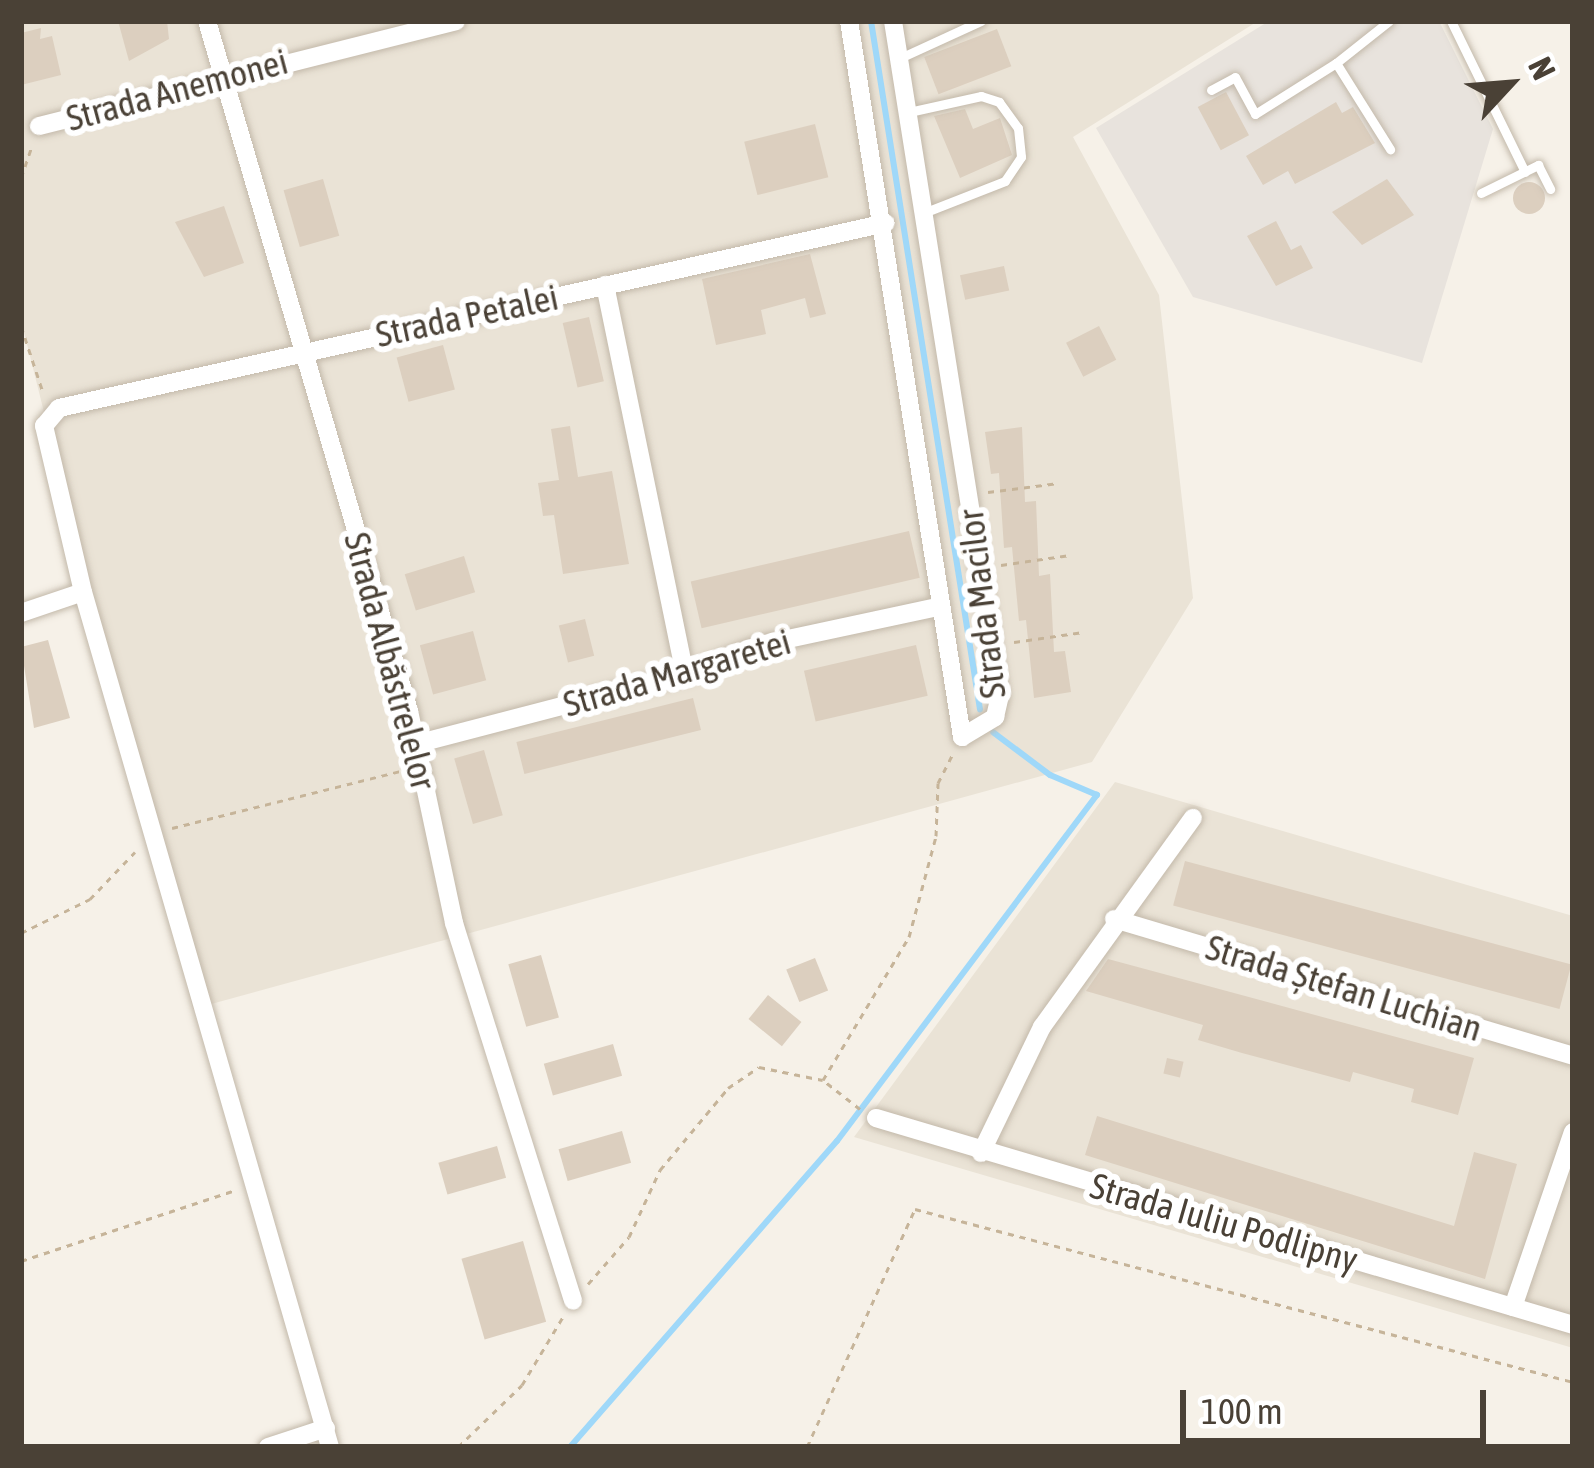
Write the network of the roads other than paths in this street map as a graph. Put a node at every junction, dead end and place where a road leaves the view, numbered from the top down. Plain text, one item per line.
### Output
1 (207, 21) edge
2 (456, 21) edge
3 (849, 21) edge
4 (893, 21) edge
5 (981, 21) edge
6 (1390, 21) edge
7 (1451, 21) edge
8 (900, 58) junction
9 (1336, 63) junction
10 (222, 76) junction
11 (1211, 90) dead end
12 (909, 112) junction
13 (39, 126) road end
14 (1390, 149) dead end
15 (1525, 172) junction
16 (1550, 189) dead end
17 (1481, 193) dead end
18 (926, 212) junction
19 (886, 224) junction
20 (605, 285) junction
21 (299, 353) junction
22 (83, 592) junction
23 (938, 608) junction
24 (21, 613) edge
25 (685, 674) junction
26 (418, 753) junction
27 (1193, 818) dead end
28 (1114, 919) junction
29 (1573, 1056) edge
30 (876, 1118) road end
31 (1573, 1132) edge
32 (981, 1153) junction
33 (573, 1301) road end
34 (1513, 1307) junction
35 (1573, 1325) edge
36 (328, 1438) edge
37 (268, 1447) edge

1 - 10 street, Strada Albăstrelelor
2 - 10 street, Strada Anemonei
3 - 19 street, Strada Macilor
4 - 8 street, Strada Macilor
5 - 8 lane
6 - 9 lane
7 - 15 lane
8 - 12 street, Strada Macilor
9 - 11 lane
9 - 14 lane
10 - 13 street, Strada Anemonei
10 - 21 street, Strada Albăstrelelor
12 - 18 street, Strada Macilor
12 - 18 lane
15 - 16 lane
15 - 17 lane
18 - 23 street, Strada Macilor
19 - 20 street, Strada Petalei
19 - 23 street, Strada Macilor
20 - 21 street, Strada Petalei
20 - 25 street
21 - 22 street, Strada Petalei
21 - 26 street, Strada Albăstrelelor
22 - 24 street
22 - 36 street
23 - 25 street, Strada Margaretei
25 - 26 street, Strada Margaretei
26 - 33 street, Strada Albăstrelelor
27 - 28 street
28 - 29 street, Strada Ștefan Luchian
28 - 32 street
30 - 32 street, Strada Iuliu Podlipny
31 - 34 street
32 - 34 street, Strada Iuliu Podlipny
34 - 35 street, Strada Iuliu Podlipny
36 - 37 street

